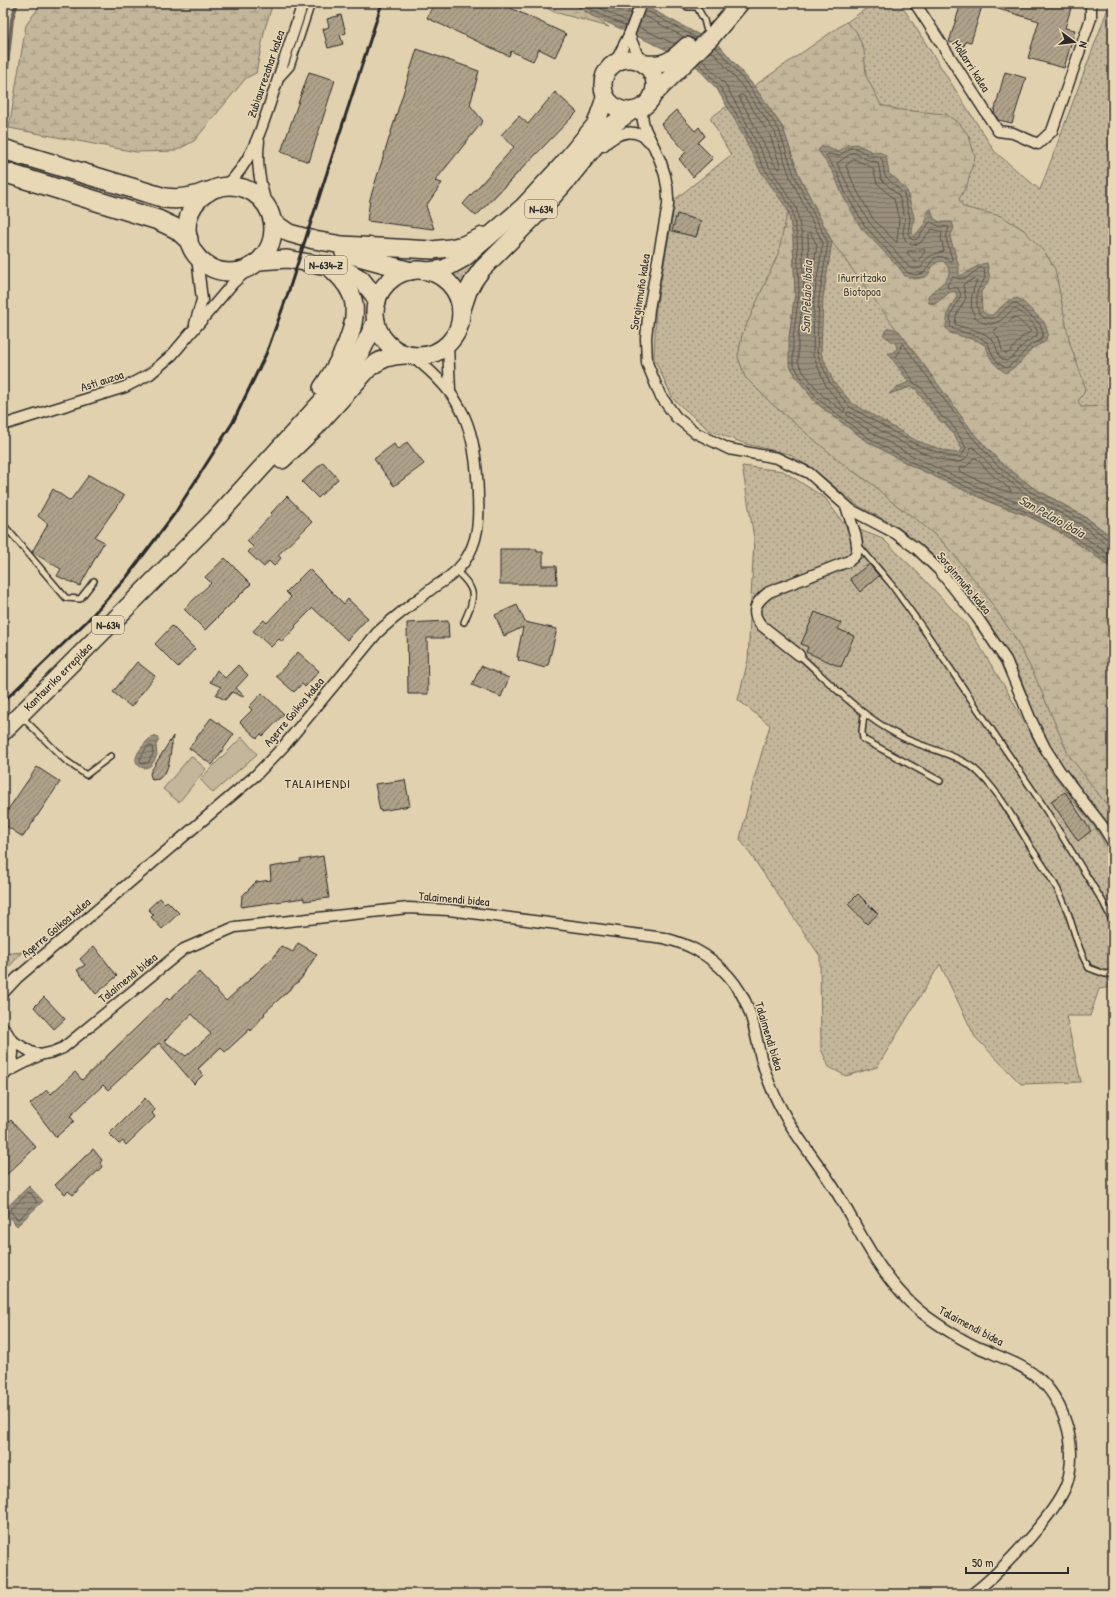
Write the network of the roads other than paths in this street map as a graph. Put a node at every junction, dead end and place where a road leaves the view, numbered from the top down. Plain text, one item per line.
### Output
1 (303, 3) edge
2 (312, 3) edge
3 (641, 3) edge
4 (679, 3) edge
5 (737, 3) edge
6 (740, 3) edge
7 (915, 3) edge
8 (1091, 3) edge
9 (698, 5) edge
10 (708, 31) junction
11 (629, 35) junction
12 (681, 60) junction
13 (615, 62) junction
14 (642, 63) junction
15 (276, 84) junction
16 (653, 95) junction
17 (605, 98) junction
18 (636, 110) junction
19 (260, 130) junction
20 (3, 145) edge
21 (655, 148) junction
22 (3, 149) edge
23 (27, 156) junction
24 (3, 172) edge
25 (569, 178) junction
26 (226, 186) junction
27 (207, 192) junction
28 (266, 204) junction
29 (273, 222) junction
30 (499, 228) junction
31 (289, 234) junction
32 (188, 239) junction
33 (197, 257) junction
34 (255, 264) junction
35 (327, 265) junction
36 (411, 271) junction
37 (429, 271) junction
38 (377, 302) junction
39 (461, 312) junction
40 (376, 321) junction
41 (192, 332) junction
42 (448, 345) junction
43 (408, 355) junction
44 (450, 391) junction
45 (3, 425) edge
46 (298, 428) junction
47 (846, 506) junction
48 (215, 519) junction
49 (3, 524) edge
50 (856, 544) junction
51 (456, 571) junction
52 (94, 581) dead end
53 (464, 622) dead end
54 (799, 655) joint
55 (864, 714) junction
56 (20, 715) junction
57 (3, 732) edge
58 (111, 756) dead end
59 (940, 781) dead end
60 (1113, 844) edge
61 (1113, 922) edge
62 (1113, 973) edge
63 (3, 993) edge
64 (3, 1028) edge
65 (11, 1040) junction
66 (40, 1055) junction
67 (6, 1074) edge
68 (972, 1594) edge

1 - 15 street, Zubiaurrezahar kalea
2 - 15 lane
3 - 11 street
4 - 9 lane
5 - 10 highway, N-634
6 - 10 highway, N-634
7 - 8 street, Mollarri kalea
9 - 10 lane
10 - 12 highway, N-634
11 - 13 street
11 - 14 street
12 - 14 highway, N-634
12 - 16 highway, N-634
13 - 14 highway, N-634
13 - 17 highway, N-634
14 - 16 highway
15 - 19 street, Zubiaurrezahar kalea
16 - 18 highway, N-634
17 - 18 highway
17 - 30 highway, N-634
18 - 21 street, Sorginmuño kalea
18 - 25 highway, N-634
19 - 26 street, Zubiaurrezahar kalea
19 - 28 street, Zubiaurrezahar kalea
20 - 23 highway
21 - 25 street
21 - 47 street, Sorginmuño kalea
22 - 23 highway
23 - 27 highway
24 - 32 highway
25 - 39 highway, N-634
26 - 27 highway
26 - 28 highway
27 - 32 highway
28 - 29 highway
29 - 31 highway
29 - 34 highway
30 - 31 highway
30 - 37 highway, N-634
31 - 36 highway, N-634-Z
32 - 33 highway
33 - 34 highway
33 - 41 street, Asti auzoa
34 - 35 highway, N-634-Z
34 - 41 street, Asti auzoa
35 - 38 highway, N-634-Z
35 - 46 highway
36 - 37 highway, N-634
36 - 38 highway, N-634
37 - 39 highway, N-634
38 - 40 highway, N-634
39 - 42 highway, N-634
40 - 43 highway, N-634
40 - 46 highway, N-634
41 - 45 street, Asti auzoa
42 - 43 highway, N-634
42 - 44 street
43 - 44 street
43 - 48 highway, N-634
44 - 51 street, Agerre Goikoa kalea
46 - 48 highway, N-634
47 - 50 street
47 - 60 street, Sorginmuño kalea
48 - 56 highway, Kantauriko errepidea / N-634
49 - 52 lane
50 - 54 street
50 - 61 lane
51 - 53 lane
51 - 63 street, Agerre Goikoa kalea
54 - 55 lane
55 - 59 lane
55 - 62 lane
56 - 57 highway, Kantauriko errepidea / N-634
56 - 58 lane
64 - 65 street
65 - 66 street
65 - 67 street
66 - 67 street, Talaimendi bidea
66 - 68 street, Talaimendi bidea

